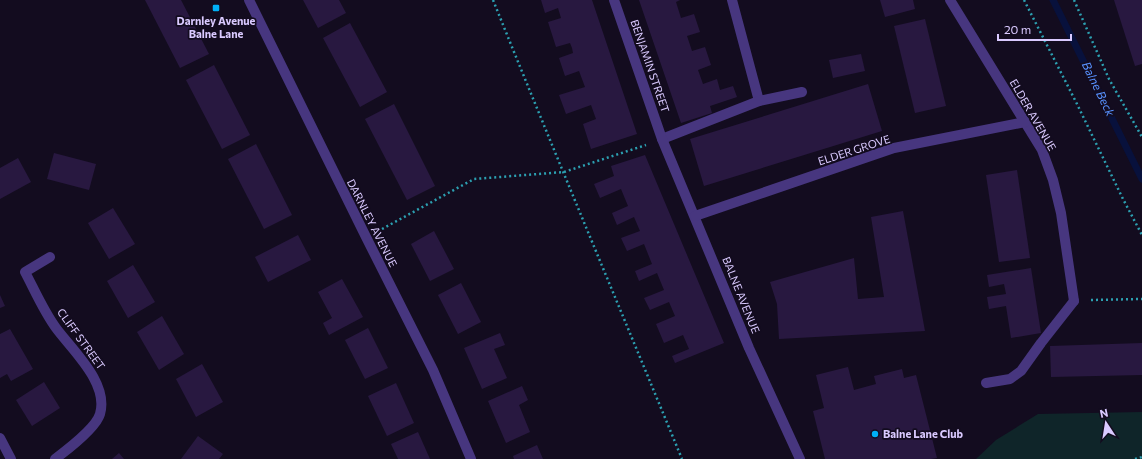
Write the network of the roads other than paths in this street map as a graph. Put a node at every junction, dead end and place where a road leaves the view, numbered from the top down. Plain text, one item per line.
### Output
1 (249, 0) edge
2 (614, 0) edge
3 (732, 0) edge
4 (950, 0) edge
5 (802, 92) dead end
6 (759, 101) junction
7 (1025, 122) junction
8 (662, 139) junction
9 (695, 216) junction
10 (50, 257) dead end
11 (986, 383) dead end
12 (0, 438) edge
13 (11, 459) edge
14 (55, 459) edge
15 (471, 459) edge
16 (800, 459) edge

1 - 15 street, DARNLEY AVENUE
2 - 8 street, BENJAMIN STREET
3 - 6 street
4 - 7 street, ELDER AVENUE
5 - 6 street
6 - 8 street
7 - 9 street, ELDER GROVE
7 - 11 street, ELDER AVENUE
8 - 9 street, BALNE AVENUE
9 - 16 street, BALNE AVENUE
10 - 14 street, CLIFF STREET
12 - 13 street

